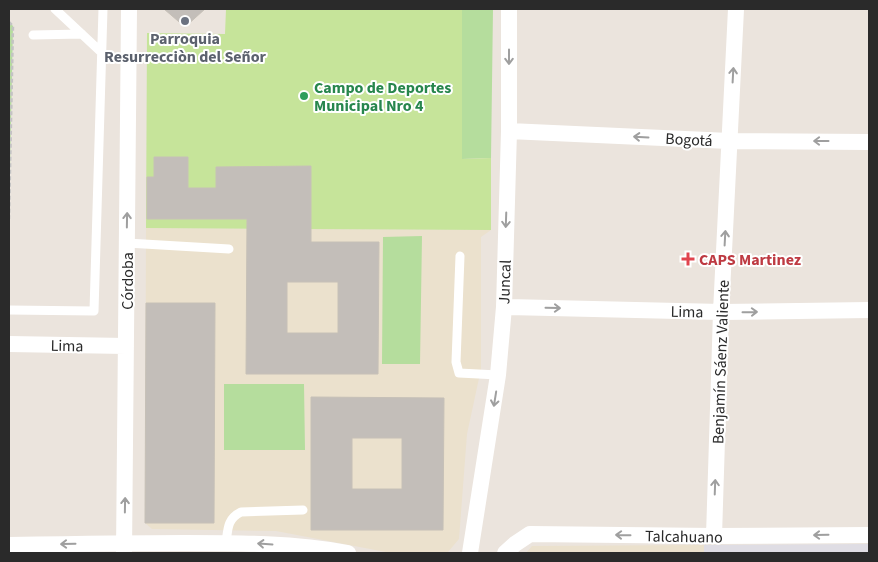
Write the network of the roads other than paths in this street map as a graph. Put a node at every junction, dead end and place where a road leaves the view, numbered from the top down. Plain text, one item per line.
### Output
1 (55, 9) edge
2 (103, 9) edge
3 (129, 9) edge
4 (509, 9) edge
5 (736, 9) edge
6 (82, 34) junction
7 (32, 35) dead end
8 (101, 52) junction
9 (509, 131) junction
10 (729, 141) junction
11 (869, 142) edge
12 (127, 243) junction
13 (229, 249) dead end
14 (460, 256) dead end
15 (504, 308) junction
16 (9, 310) edge
17 (869, 310) edge
18 (721, 312) junction
19 (9, 344) edge
20 (126, 346) junction
21 (498, 375) junction
22 (304, 510) dead end
23 (869, 535) edge
24 (714, 536) junction
25 (226, 543) junction
26 (9, 545) edge
27 (124, 548) edge
28 (348, 553) edge
29 (470, 553) edge
30 (505, 553) edge

1 - 6 lane
2 - 8 lane
12 -> 3 street, Córdoba
4 -> 9 street, Juncal
10 -> 5 street, Benjamín Sáenz Valiente
6 - 7 lane
6 - 8 lane
8 - 16 lane
10 -> 9 street, Bogotá
9 -> 15 street, Juncal
11 -> 10 street, Bogotá
18 -> 10 street, Benjamín Sáenz Valiente
12 - 13 lane
12 - 20 street, Córdoba
14 - 21 lane
15 -> 18 street, Lima
15 - 21 street, Juncal
18 -> 17 street, Lima
24 -> 18 street, Benjamín Sáenz Valiente
19 - 20 street, Lima
27 -> 20 street, Córdoba
21 -> 29 street, Juncal
22 - 25 lane
23 -> 24 street, Talcahuano
24 -> 30 street, Talcahuano
25 - 27 street
28 -> 25 street
27 -> 26 street

